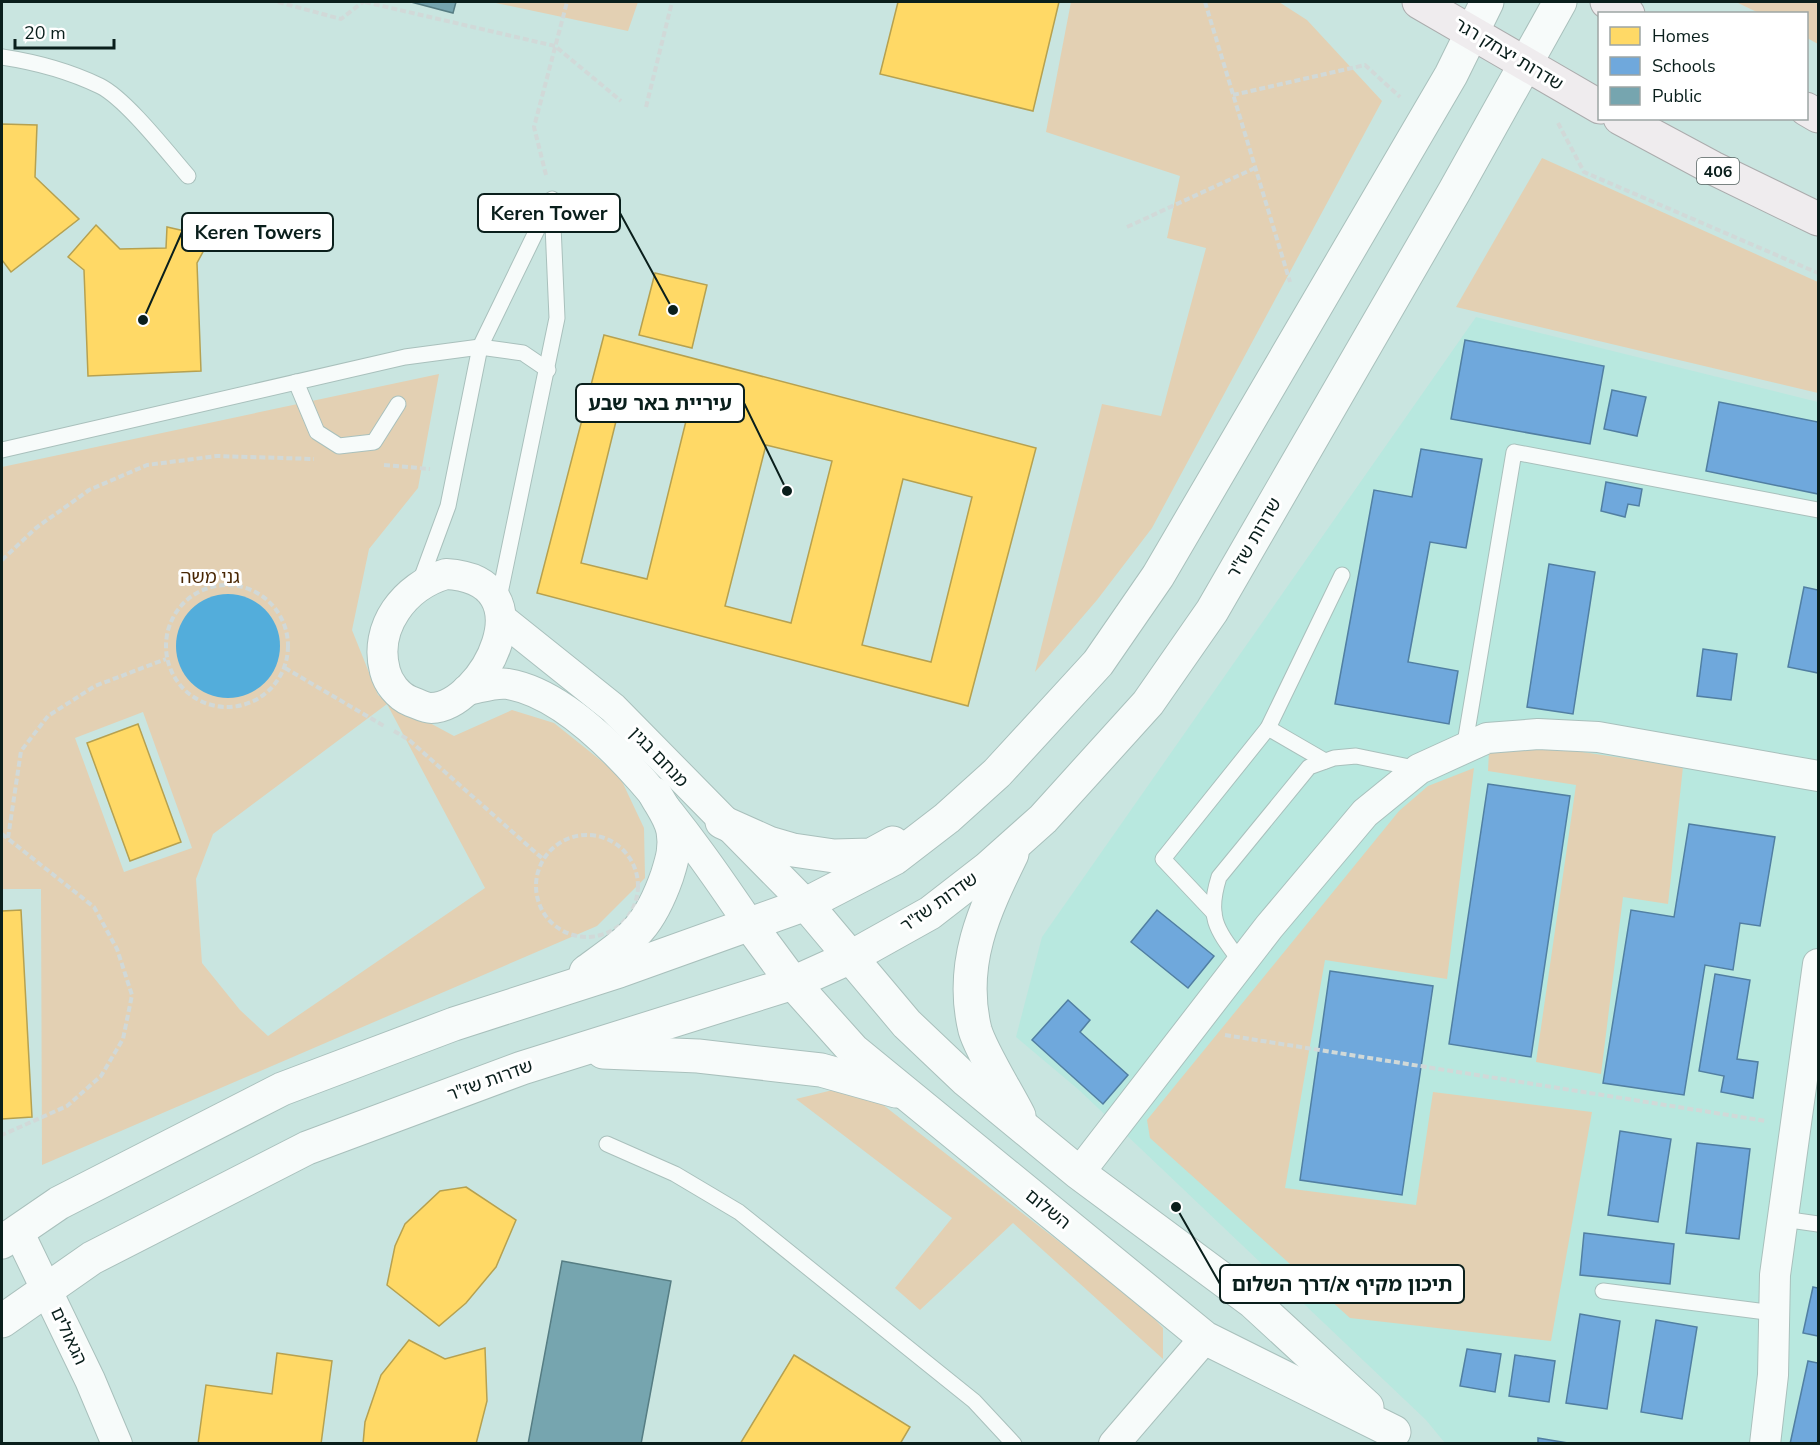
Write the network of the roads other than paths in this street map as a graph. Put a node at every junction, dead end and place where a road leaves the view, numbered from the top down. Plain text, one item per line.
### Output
1 (1419, 2) edge
2 (1487, 2) edge
3 (1560, 2) edge
4 (1607, 2) edge
5 (1624, 12) edge
6 (1473, 32) junction
7 (2, 57) edge
8 (1526, 64) junction
9 (1598, 106) edge
10 (1624, 120) edge
11 (188, 176) dead end
12 (1818, 219) edge
13 (480, 347) junction
14 (548, 370) junction
15 (296, 382) junction
16 (398, 404) dead end
17 (2, 450) edge
18 (1818, 510) edge
19 (1342, 576) dead end
20 (418, 587) junction
21 (501, 612) junction
22 (467, 690) junction
23 (1268, 728) junction
24 (1464, 749) junction
25 (1325, 761) junction
26 (1419, 769) junction
27 (1818, 776) edge
28 (655, 794) junction
29 (958, 808) junction
30 (722, 822) junction
31 (1020, 839) junction
32 (806, 904) junction
33 (1214, 913) junction
34 (750, 925) junction
35 (853, 956) junction
36 (1242, 962) junction
37 (1818, 964) edge
38 (793, 983) junction
39 (565, 987) junction
40 (577, 1051) junction
41 (908, 1094) junction
42 (1026, 1128) junction
43 (607, 1144) dead end
44 (1079, 1173) junction
45 (1783, 1219) junction
46 (1818, 1224) edge
47 (10, 1237) edge
48 (47, 1290) junction
49 (1603, 1291) dead end
50 (1774, 1313) junction
51 (2, 1321) edge
52 (1205, 1338) junction
53 (1400, 1438) edge
54 (117, 1443) edge
55 (1014, 1443) edge
56 (1113, 1443) edge
57 (1765, 1443) edge

1 - 6 main road, שדרות יצחק רגר
2 - 6 main road
3 - 8 main road, שדרות שז"ר
4 - 5 main road
6 - 8 main road, שדרות יצחק רגר
6 - 29 main road
7 - 11 lane
8 - 9 main road, שדרות יצחק רגר
8 - 31 main road, שדרות שז"ר
10 - 12 main road, 406
13 - 14 lane
13 - 14 lane
13 - 15 lane
13 - 20 lane
14 - 21 lane
15 - 16 lane
15 - 17 lane
18 - 24 lane
19 - 23 lane
20 - 21 street
20 - 22 street
21 - 22 street
21 - 30 street, מנחם בגין
22 - 28 street, מנחם בגין
23 - 25 lane
23 - 33 lane
24 - 26 street
24 - 27 street
25 - 26 lane
25 - 33 lane
26 - 36 street
28 - 34 street, מנחם בגין
28 - 39 main road
29 - 30 main road
29 - 32 main road
30 - 32 street, מנחם בגין
31 - 35 main road, שדרות שז"ר
31 - 42 main road
32 - 34 main road
32 - 35 main road, השלום
33 - 36 lane
34 - 38 main road, השלום
34 - 39 main road
35 - 38 main road, שדרות שז"ר
35 - 42 main road, השלום
36 - 44 street
37 - 45 street
38 - 40 main road, שדרות שז"ר
38 - 41 main road, השלום
39 - 47 main road
40 - 41 main road
40 - 48 main road, שדרות שז"ר
41 - 52 main road, השלום
42 - 44 main road, השלום
43 - 55 lane
44 - 53 main road, השלום
45 - 46 lane
45 - 50 street
47 - 48 street, הגאולים
48 - 51 main road, שדרות שז"ר
48 - 54 street, הגאולים
49 - 50 lane
50 - 57 street
52 - 53 main road, השלום
52 - 56 street

